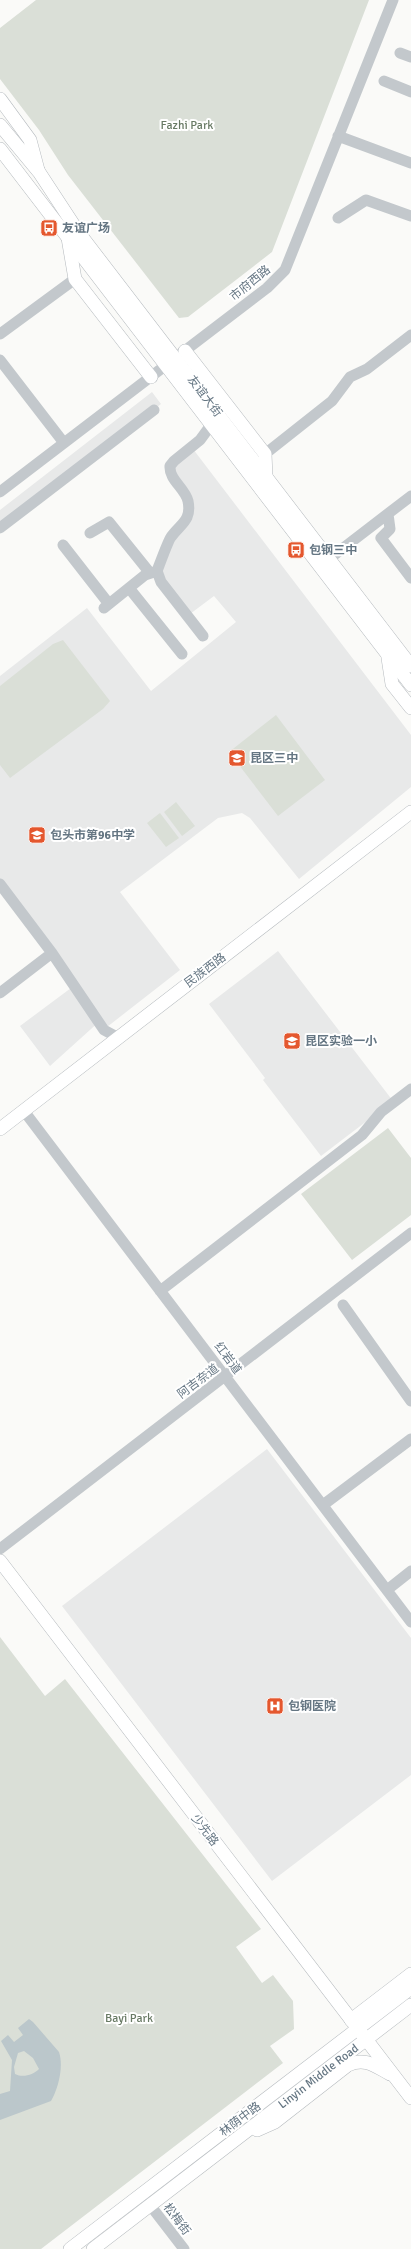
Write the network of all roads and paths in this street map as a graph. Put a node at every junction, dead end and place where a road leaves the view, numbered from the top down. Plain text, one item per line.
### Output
1 (393, 0) edge
2 (384, 81) dead end
3 (411, 92) edge
4 (0, 99) edge
5 (0, 125) edge
6 (338, 136) junction
7 (0, 149) edge
8 (411, 163) edge
9 (38, 172) junction
10 (411, 216) edge
11 (338, 218) dead end
12 (67, 236) junction
13 (75, 279) junction
14 (0, 334) edge
15 (411, 335) edge
16 (176, 358) junction
17 (0, 360) edge
18 (150, 377) junction
19 (154, 410) dead end
20 (211, 425) junction
21 (64, 443) junction
22 (265, 454) junction
23 (266, 477) junction
24 (0, 492) edge
25 (411, 496) edge
26 (388, 514) junction
27 (0, 528) edge
28 (90, 533) dead end
29 (63, 545) dead end
30 (329, 559) junction
31 (153, 572) junction
32 (411, 578) edge
33 (129, 588) junction
34 (203, 636) dead end
35 (182, 654) dead end
36 (388, 656) junction
37 (411, 666) edge
38 (411, 685) edge
39 (411, 708) edge
40 (411, 812) edge
41 (0, 884) edge
42 (52, 953) junction
43 (0, 992) edge
44 (117, 1037) junction
45 (411, 1089) edge
46 (24, 1111) junction
47 (0, 1129) edge
48 (411, 1233) edge
49 (160, 1290) junction
50 (343, 1305) dead end
51 (225, 1376) junction
52 (411, 1402) edge
53 (411, 1439) edge
54 (323, 1505) junction
55 (0, 1549) edge
56 (0, 1561) edge
57 (411, 1572) edge
58 (387, 1590) junction
59 (411, 1622) edge
60 (411, 1974) edge
61 (411, 1988) edge
62 (411, 2006) edge
63 (355, 2024) junction
64 (366, 2040) junction
65 (394, 2075) junction
66 (411, 2098) edge
67 (239, 2137) junction
68 (150, 2205) junction
69 (70, 2249) edge
70 (93, 2249) edge
71 (184, 2249) edge

1 - 6 street, 市府西路
2 - 3 street
4 - 9 main road
5 - 9 main road, 友谊大街
6 - 8 street
6 - 16 street, 市府西路
7 - 12 main road, 友谊大街
9 - 16 main road, 友谊大街
10 - 11 street
12 - 13 main road
12 - 16 main road, 友谊大街
13 - 14 street
13 - 18 main road
15 - 22 street
16 - 18 street, 市府西路
16 - 20 main road, 友谊大街
16 - 22 main road
16 - 23 main road, 友谊大街
17 - 21 street
18 - 21 street, 市府西路
19 - 27 street
20 - 31 street
20 - 36 main road, 友谊大街
21 - 24 street, 市府西路
22 - 23 main road
23 - 30 main road, 友谊大街
25 - 26 street
26 - 30 street
26 - 32 street
28 - 31 street
29 - 33 street
30 - 37 main road, 友谊大街
31 - 33 street
31 - 34 street
33 - 35 street
36 - 38 main road, 友谊大街
36 - 39 main road
40 - 44 main road, 民族西路
41 - 42 street
42 - 43 street
42 - 44 street
44 - 46 main road, 民族西路
45 - 49 street
46 - 47 main road, 民族西路
46 - 49 street, 红岩道
48 - 51 street, 阿吉奈道
49 - 51 street, 红岩道
50 - 52 street
51 - 54 street, 红岩道
51 - 55 street, 阿吉奈道
53 - 54 street
54 - 58 street, 红岩道
56 - 63 main road, 少先路
57 - 58 street
58 - 59 street, 红岩道
60 - 63 main road
61 - 63 main road, 林荫中路
62 - 64 main road, Linyin Middle Road
63 - 64 main road, 少先路
63 - 69 main road, 林荫中路
64 - 65 main road, 少先路
64 - 67 main road, Linyin Middle Road
65 - 66 main road, 少先路
65 - 67 main road
67 - 68 main road, Linyin Middle Road
68 - 70 main road, Linyin Middle Road
68 - 71 street, 松梅街

